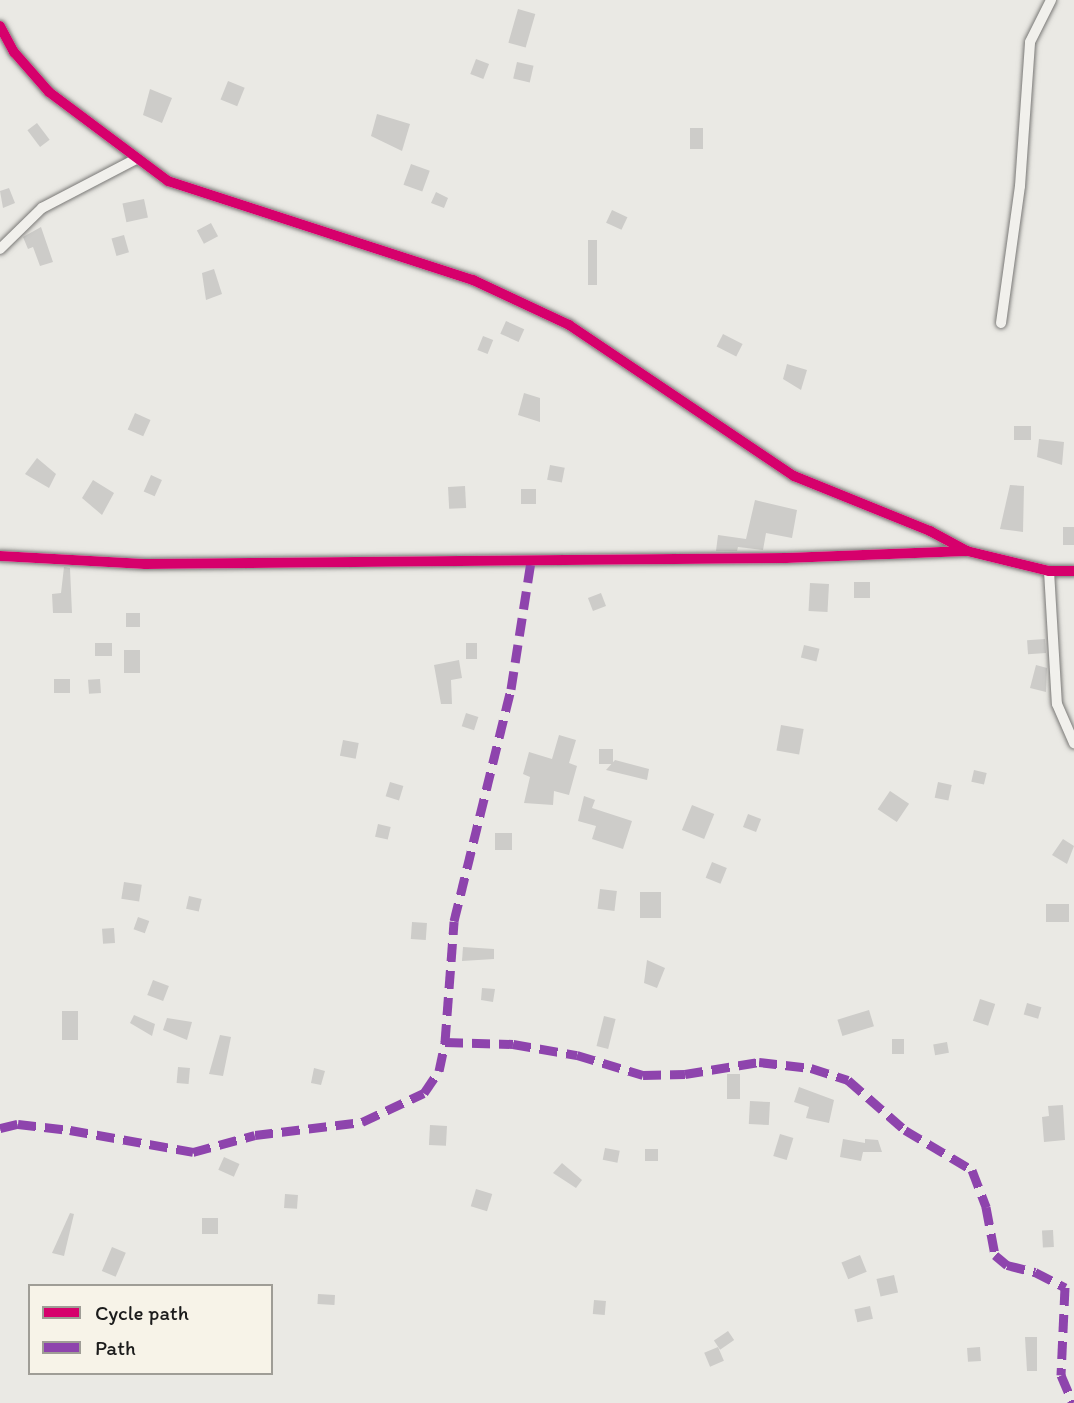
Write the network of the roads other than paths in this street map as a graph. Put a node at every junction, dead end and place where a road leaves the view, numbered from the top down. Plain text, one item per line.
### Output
1 (1051, 0) edge
2 (0, 26) edge
3 (136, 159) junction
4 (0, 249) edge
5 (1002, 323) dead end
6 (967, 551) junction
7 (0, 556) edge
8 (1049, 571) junction
9 (1074, 571) edge
10 (1074, 743) edge

1 - 5 street
2 - 3 street
3 - 4 street
3 - 6 street
6 - 7 street
6 - 8 street
8 - 9 street
8 - 10 street

